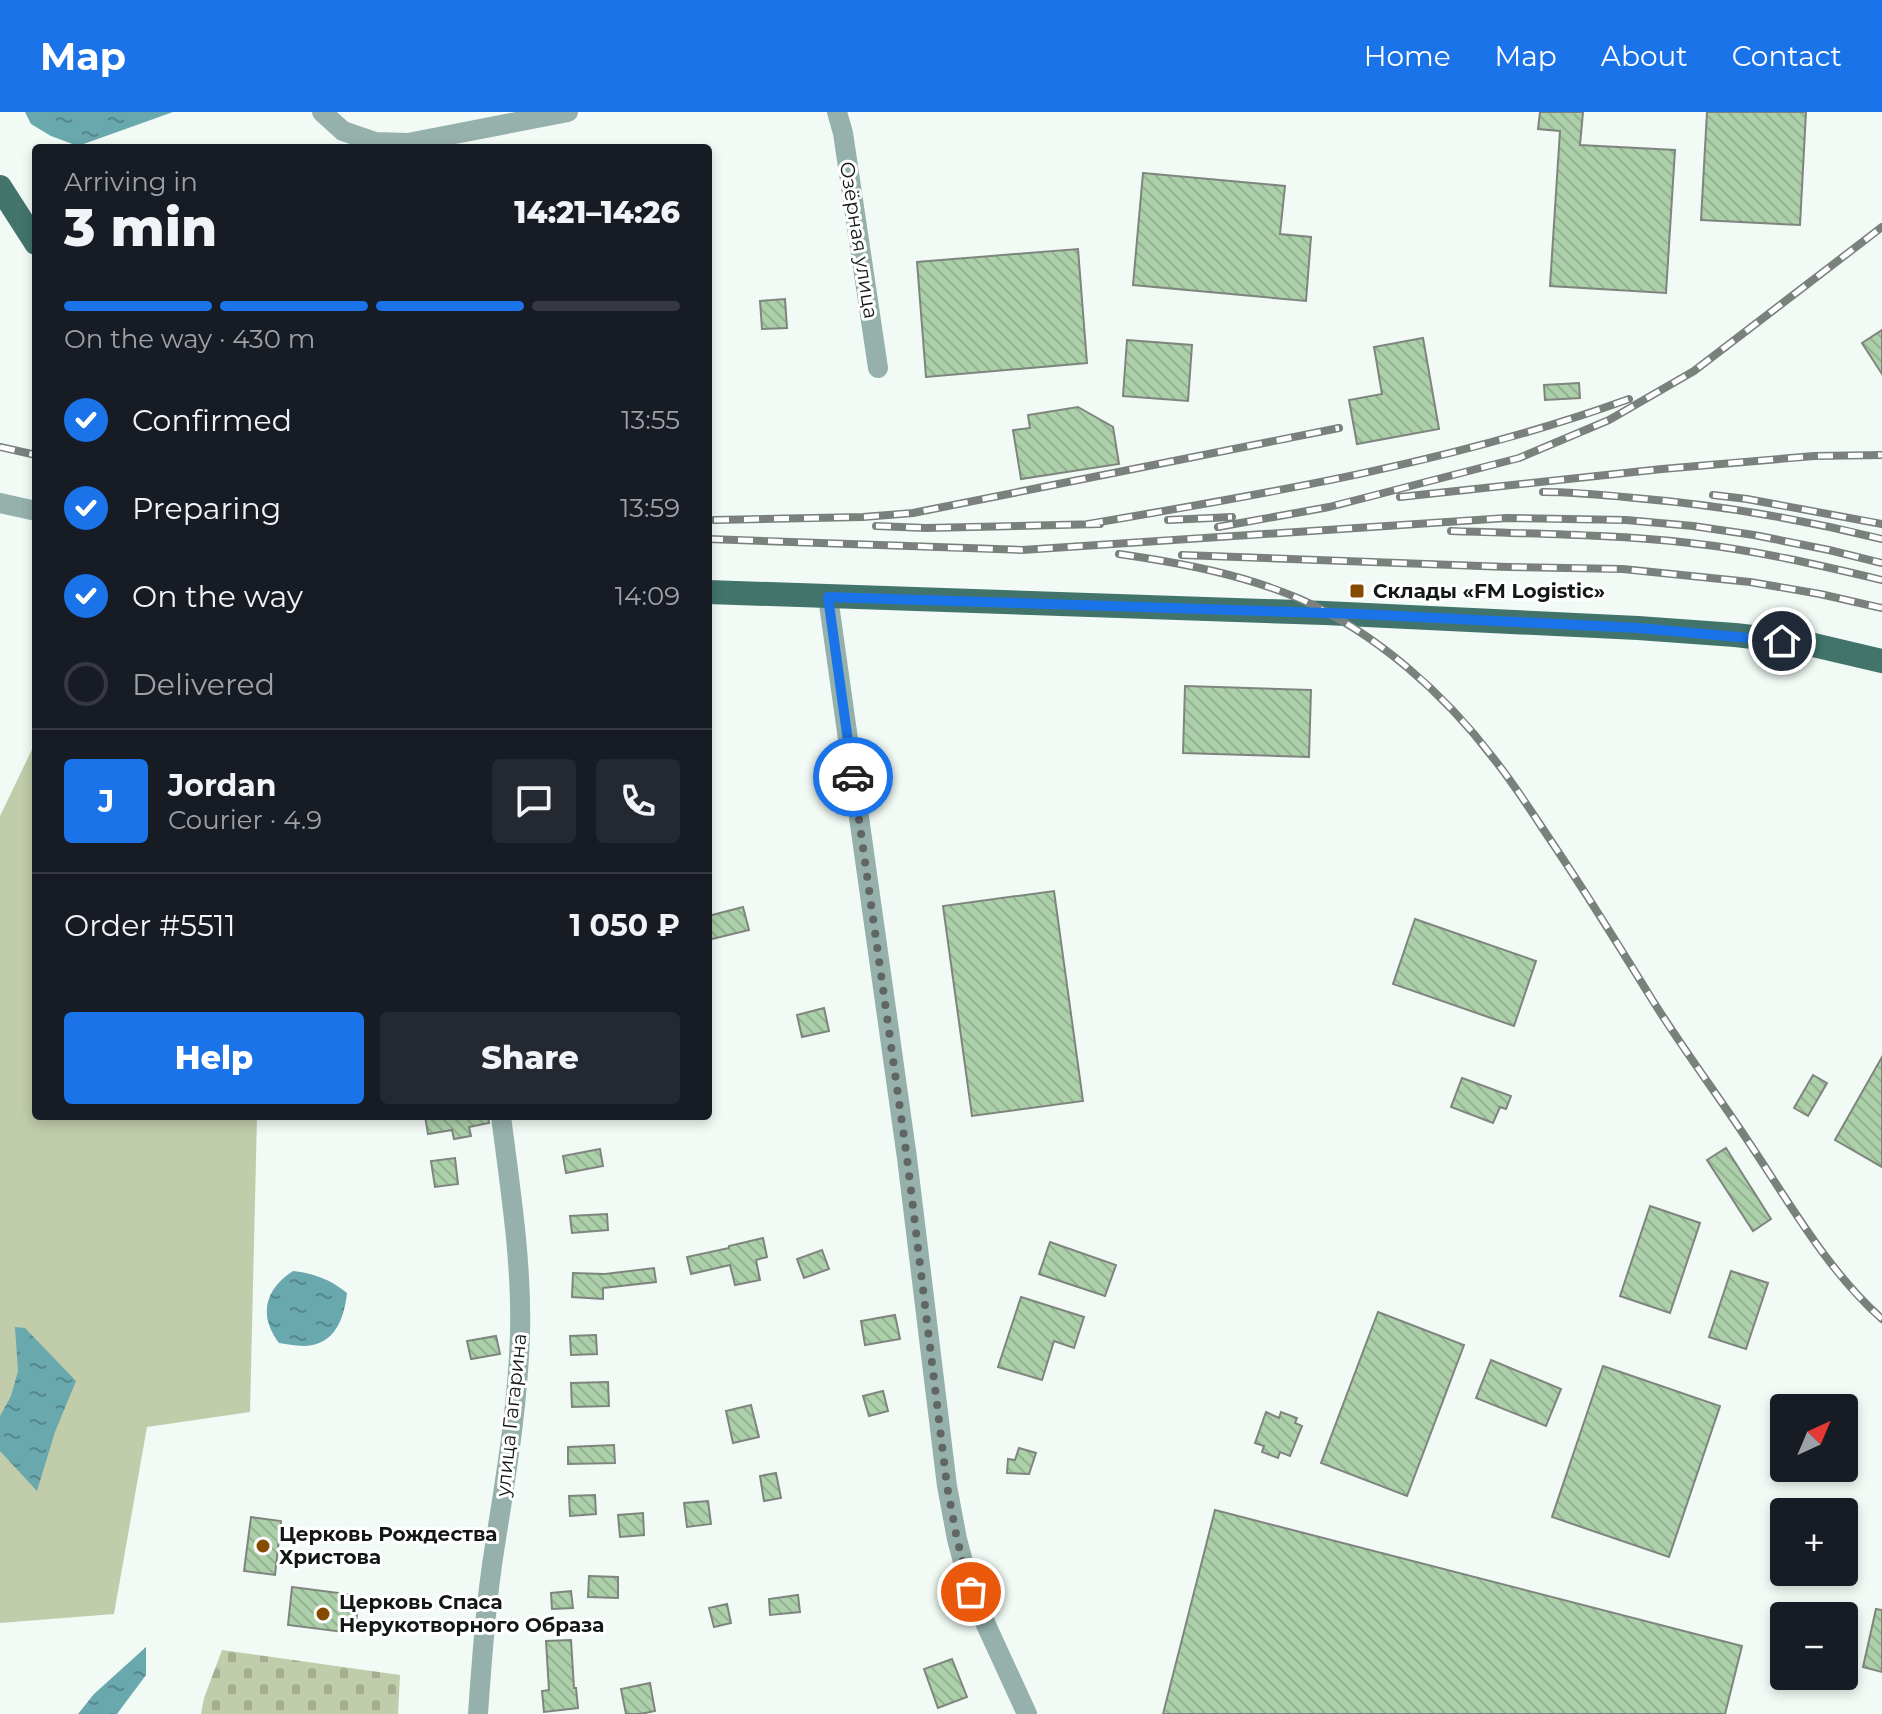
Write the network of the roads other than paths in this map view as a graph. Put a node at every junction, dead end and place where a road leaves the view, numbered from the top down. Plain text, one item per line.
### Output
1 (322, 112) edge
2 (568, 112) edge
3 (837, 112) edge
4 (344, 139) edge
5 (0, 187) edge
6 (32, 237) edge
7 (878, 368) dead end
8 (0, 503) edge
9 (32, 510) edge
10 (712, 592) edge
11 (828, 597) junction
12 (1882, 661) edge
13 (501, 1120) edge
14 (478, 1714) edge
15 (1027, 1714) edge

1 - 4 street
2 - 4 street
3 - 7 street, Озёрная улица
5 - 6 main road
8 - 9 street
10 - 11 main road
11 - 12 main road
11 - 15 street
13 - 14 street, улица Гагарина

